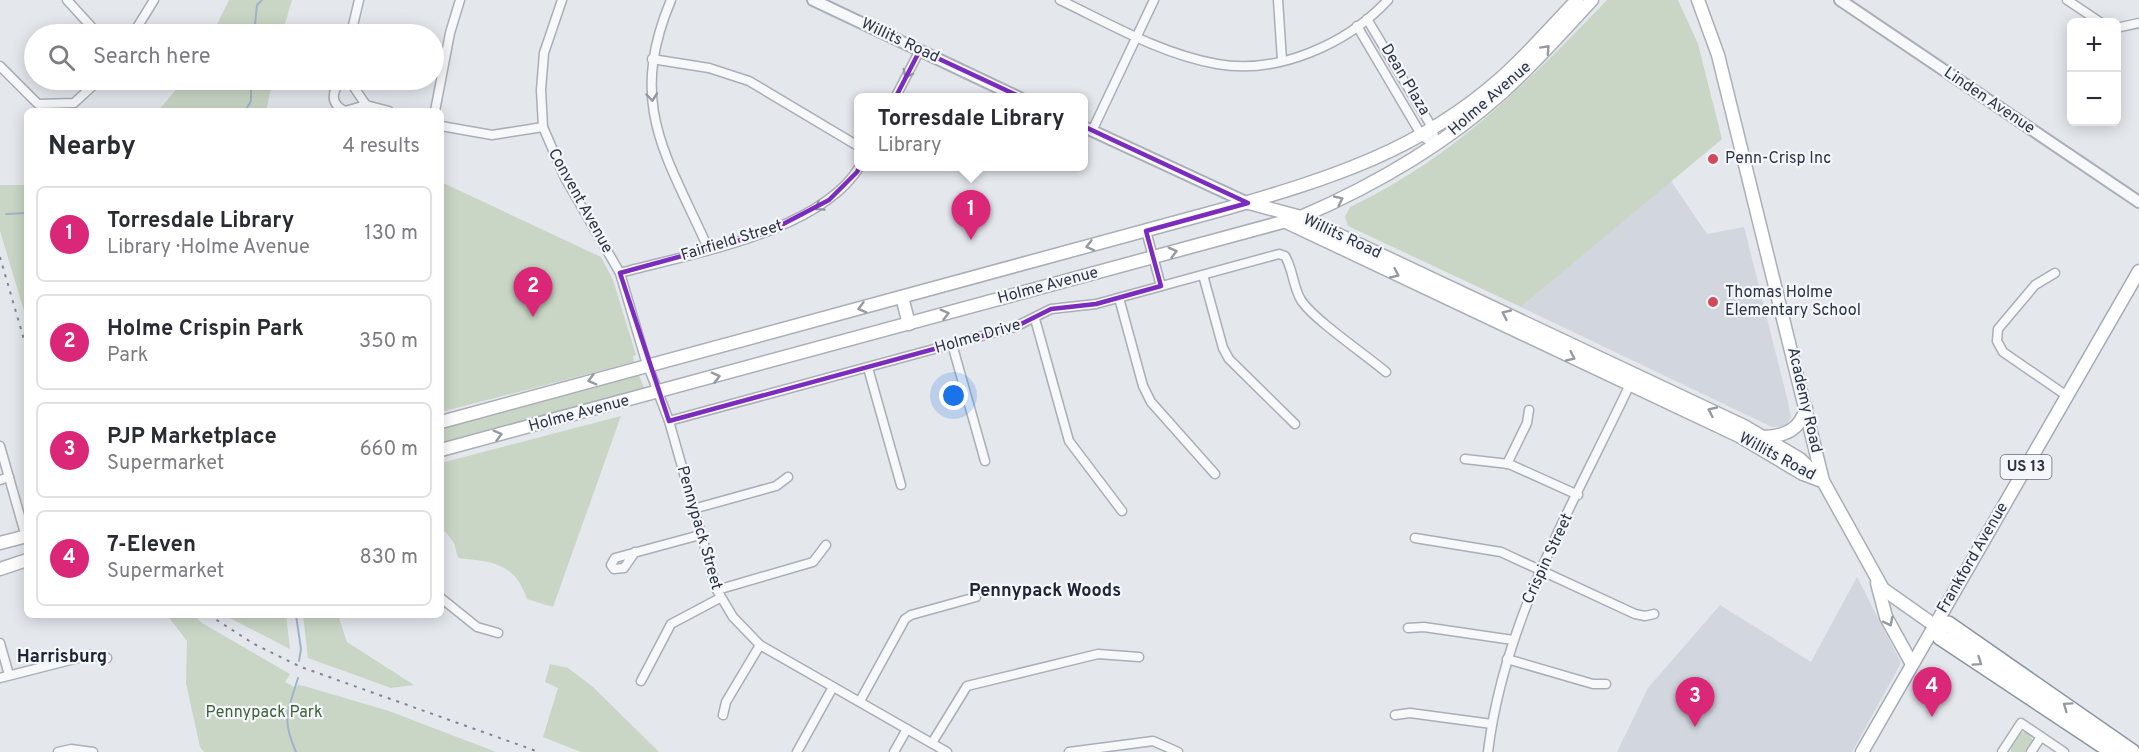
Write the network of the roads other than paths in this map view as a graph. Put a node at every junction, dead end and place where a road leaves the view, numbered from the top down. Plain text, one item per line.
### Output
1 (67, 0) edge
2 (154, 0) edge
3 (359, 0) edge
4 (460, 0) edge
5 (562, 0) edge
6 (671, 0) edge
7 (813, 0) edge
8 (1060, 0) edge
9 (1154, 0) edge
10 (1278, 0) edge
11 (1388, 0) edge
12 (1577, 0) edge
13 (1592, 0) edge
14 (1698, 0) edge
15 (1840, 0) edge
16 (2067, 0) edge
17 (2094, 18) edge
18 (1367, 19) junction
19 (2139, 22) edge
20 (89, 24) edge
21 (139, 24) edge
22 (353, 24) edge
23 (1358, 26) junction
24 (2121, 26) edge
25 (1138, 37) junction
26 (920, 50) junction
27 (652, 59) junction
28 (1282, 60) junction
29 (444, 64) edge
30 (0, 66) edge
31 (89, 90) edge
32 (334, 90) edge
33 (356, 90) edge
34 (439, 90) edge
35 (898, 93) edge
36 (1010, 93) edge
37 (366, 105) junction
38 (73, 107) edge
39 (39, 108) edge
40 (340, 108) edge
41 (356, 108) edge
42 (378, 108) edge
43 (436, 108) edge
44 (444, 127) edge
45 (543, 127) junction
46 (1088, 129) edge
47 (1428, 132) junction
48 (854, 144) edge
49 (1435, 145) junction
50 (856, 171) edge
51 (1248, 202) junction
52 (2139, 202) edge
53 (1302, 217) junction
54 (1285, 222) junction
55 (1146, 231) junction
56 (708, 249) junction
57 (1153, 258) junction
58 (2139, 271) edge
59 (620, 273) junction
60 (2055, 273) dead end
61 (1203, 275) junction
62 (1161, 286) junction
63 (902, 297) junction
64 (1119, 298) junction
65 (1035, 319) junction
66 (909, 324) junction
67 (952, 344) junction
68 (648, 365) junction
69 (868, 368) junction
70 (1386, 372) dead end
71 (1632, 379) junction
72 (660, 392) junction
73 (2067, 396) junction
74 (1806, 408) junction
75 (1529, 410) dead end
76 (444, 421) edge
77 (669, 421) junction
78 (1295, 424) dead end
79 (1764, 437) junction
80 (0, 447) edge
81 (444, 449) edge
82 (1465, 459) dead end
83 (985, 461) dead end
84 (1507, 464) junction
85 (1215, 474) dead end
86 (9, 477) junction
87 (788, 477) dead end
88 (0, 480) edge
89 (1823, 481) junction
90 (901, 485) dead end
91 (1578, 495) junction
92 (693, 509) junction
93 (1122, 511) dead end
94 (24, 530) edge
95 (700, 535) junction
96 (24, 537) edge
97 (1415, 538) dead end
98 (0, 543) edge
99 (826, 545) dead end
100 (634, 552) dead end
101 (24, 561) edge
102 (0, 569) edge
103 (1542, 570) junction
104 (1875, 576) junction
105 (718, 594) junction
106 (975, 597) dead end
107 (444, 600) edge
108 (1654, 614) dead end
109 (1934, 625) junction
110 (1408, 628) dead end
111 (498, 633) dead end
112 (1513, 640) junction
113 (0, 643) edge
114 (760, 645) junction
115 (1139, 657) dead end
116 (106, 658) dead end
117 (1507, 658) junction
118 (1912, 664) junction
119 (4, 677) edge
120 (641, 681) dead end
121 (1606, 684) dead end
122 (833, 687) junction
123 (860, 701) junction
124 (723, 715) dead end
125 (1395, 715) dead end
126 (1492, 724) junction
127 (907, 729) junction
128 (2041, 737) junction
129 (932, 742) junction
130 (58, 752) edge
131 (93, 752) edge
132 (797, 752) edge
133 (894, 752) edge
134 (947, 752) edge
135 (1069, 752) edge
136 (1178, 752) edge
137 (1488, 752) edge
138 (1862, 752) edge
139 (2002, 752) edge
140 (2031, 752) edge
141 (2064, 752) edge
142 (2113, 752) edge
143 (2132, 752) edge

1 - 20 street
2 - 21 street
3 - 22 street
4 - 29 street
5 - 45 street, Convent Avenue
6 - 27 street
7 - 26 street, Willits Road
8 - 25 street
9 - 25 street
10 - 28 street
11 - 18 street
12 - 47 main road, Holme Avenue
49 -> 13 main road, Holme Avenue
14 - 74 main road, Academy Road
15 - 52 street, Linden Avenue
16 - 17 street
18 - 23 street
18 - 47 street, Dean Plaza
19 - 24 street
23 - 28 street
23 - 47 street, Dean Plaza
25 - 28 street
25 - 46 street
26 -> 35 street
26 - 36 street, Willits Road
27 - 48 street
27 -> 56 street
30 - 39 street
31 - 38 street
32 - 40 street
33 - 37 street
34 - 43 street
37 - 41 street
37 - 42 street
38 - 39 street
44 - 45 street
45 - 59 street, Convent Avenue
46 - 51 street, Willits Road
47 - 49 street, Dean Plaza
47 - 51 main road, Holme Avenue
53 -> 49 main road, Holme Avenue
50 -> 56 street, Fairfield Street
51 - 53 main road, Willits Road
51 - 54 main road, Willits Road
51 - 55 main road, Holme Avenue
53 - 54 main road, Holme Avenue
71 -> 53 main road, Willits Road
57 -> 54 main road, Holme Avenue
54 -> 71 main road, Willits Road
55 - 57 street
55 -> 63 main road, Holme Avenue
56 - 59 street, Fairfield Street
57 - 62 street
66 -> 57 main road, Holme Avenue
58 - 73 main road, Frankford Avenue / US 13
59 - 68 street, Convent Avenue
60 - 73 street
61 - 62 street, Holme Drive
61 - 70 street, Holme Drive
61 - 78 street
62 - 64 street, Holme Drive
63 - 66 main road
63 -> 68 main road, Holme Avenue
64 - 65 street, Holme Drive
64 - 85 street
65 - 67 street, Holme Drive
65 - 93 street
72 -> 66 main road, Holme Avenue
67 - 69 street, Holme Drive
67 - 83 street
68 - 72 street, Pennypack Street
68 -> 76 main road, Holme Avenue
69 - 77 street, Holme Drive
69 - 90 street
79 -> 71 main road, Willits Road
71 - 89 main road, Willits Road
71 - 91 street, Crispin Street
72 - 77 street, Pennypack Street
81 -> 72 main road, Holme Avenue
73 - 109 main road, Frankford Avenue / US 13
74 - 79 main road
74 - 89 main road, Academy Road
75 - 84 street
77 - 92 street, Pennypack Street
79 - 89 main road, Willits Road
80 - 86 street
82 - 84 street
84 - 91 street
86 - 88 street
86 - 94 street
87 - 92 street
89 - 104 main road, Academy Road
91 - 103 street, Crispin Street
92 - 95 street, Pennypack Street
95 - 100 street
95 - 105 street, Pennypack Street
96 - 98 main road
97 - 103 street
99 - 105 street
101 - 102 main road
103 - 108 street
103 - 112 street, Crispin Street
104 - 109 main road, Academy Road
104 -> 118 main road
105 - 114 street, Pennypack Street
105 - 120 street
106 - 123 street
107 - 111 street
109 - 118 main road, Frankford Avenue / US 13
109 -> 142 highway
143 -> 109 highway
110 - 112 street
112 - 117 street, Crispin Street
113 - 119 street
114 - 122 street, Pennypack Street
114 - 124 street
115 - 129 street
116 - 119 street
117 - 121 street
117 - 126 street, Crispin Street
118 - 138 main road, Frankford Avenue / US 13
122 - 123 street, Pennypack Street
122 - 132 street
123 - 127 street, Pennypack Street
125 - 126 street
126 - 137 street, Crispin Street
127 - 129 street, Pennypack Street
127 - 133 street
128 - 139 street
128 - 140 street
128 - 141 street
129 - 134 street, Pennypack Street
130 - 131 street
135 - 136 street

